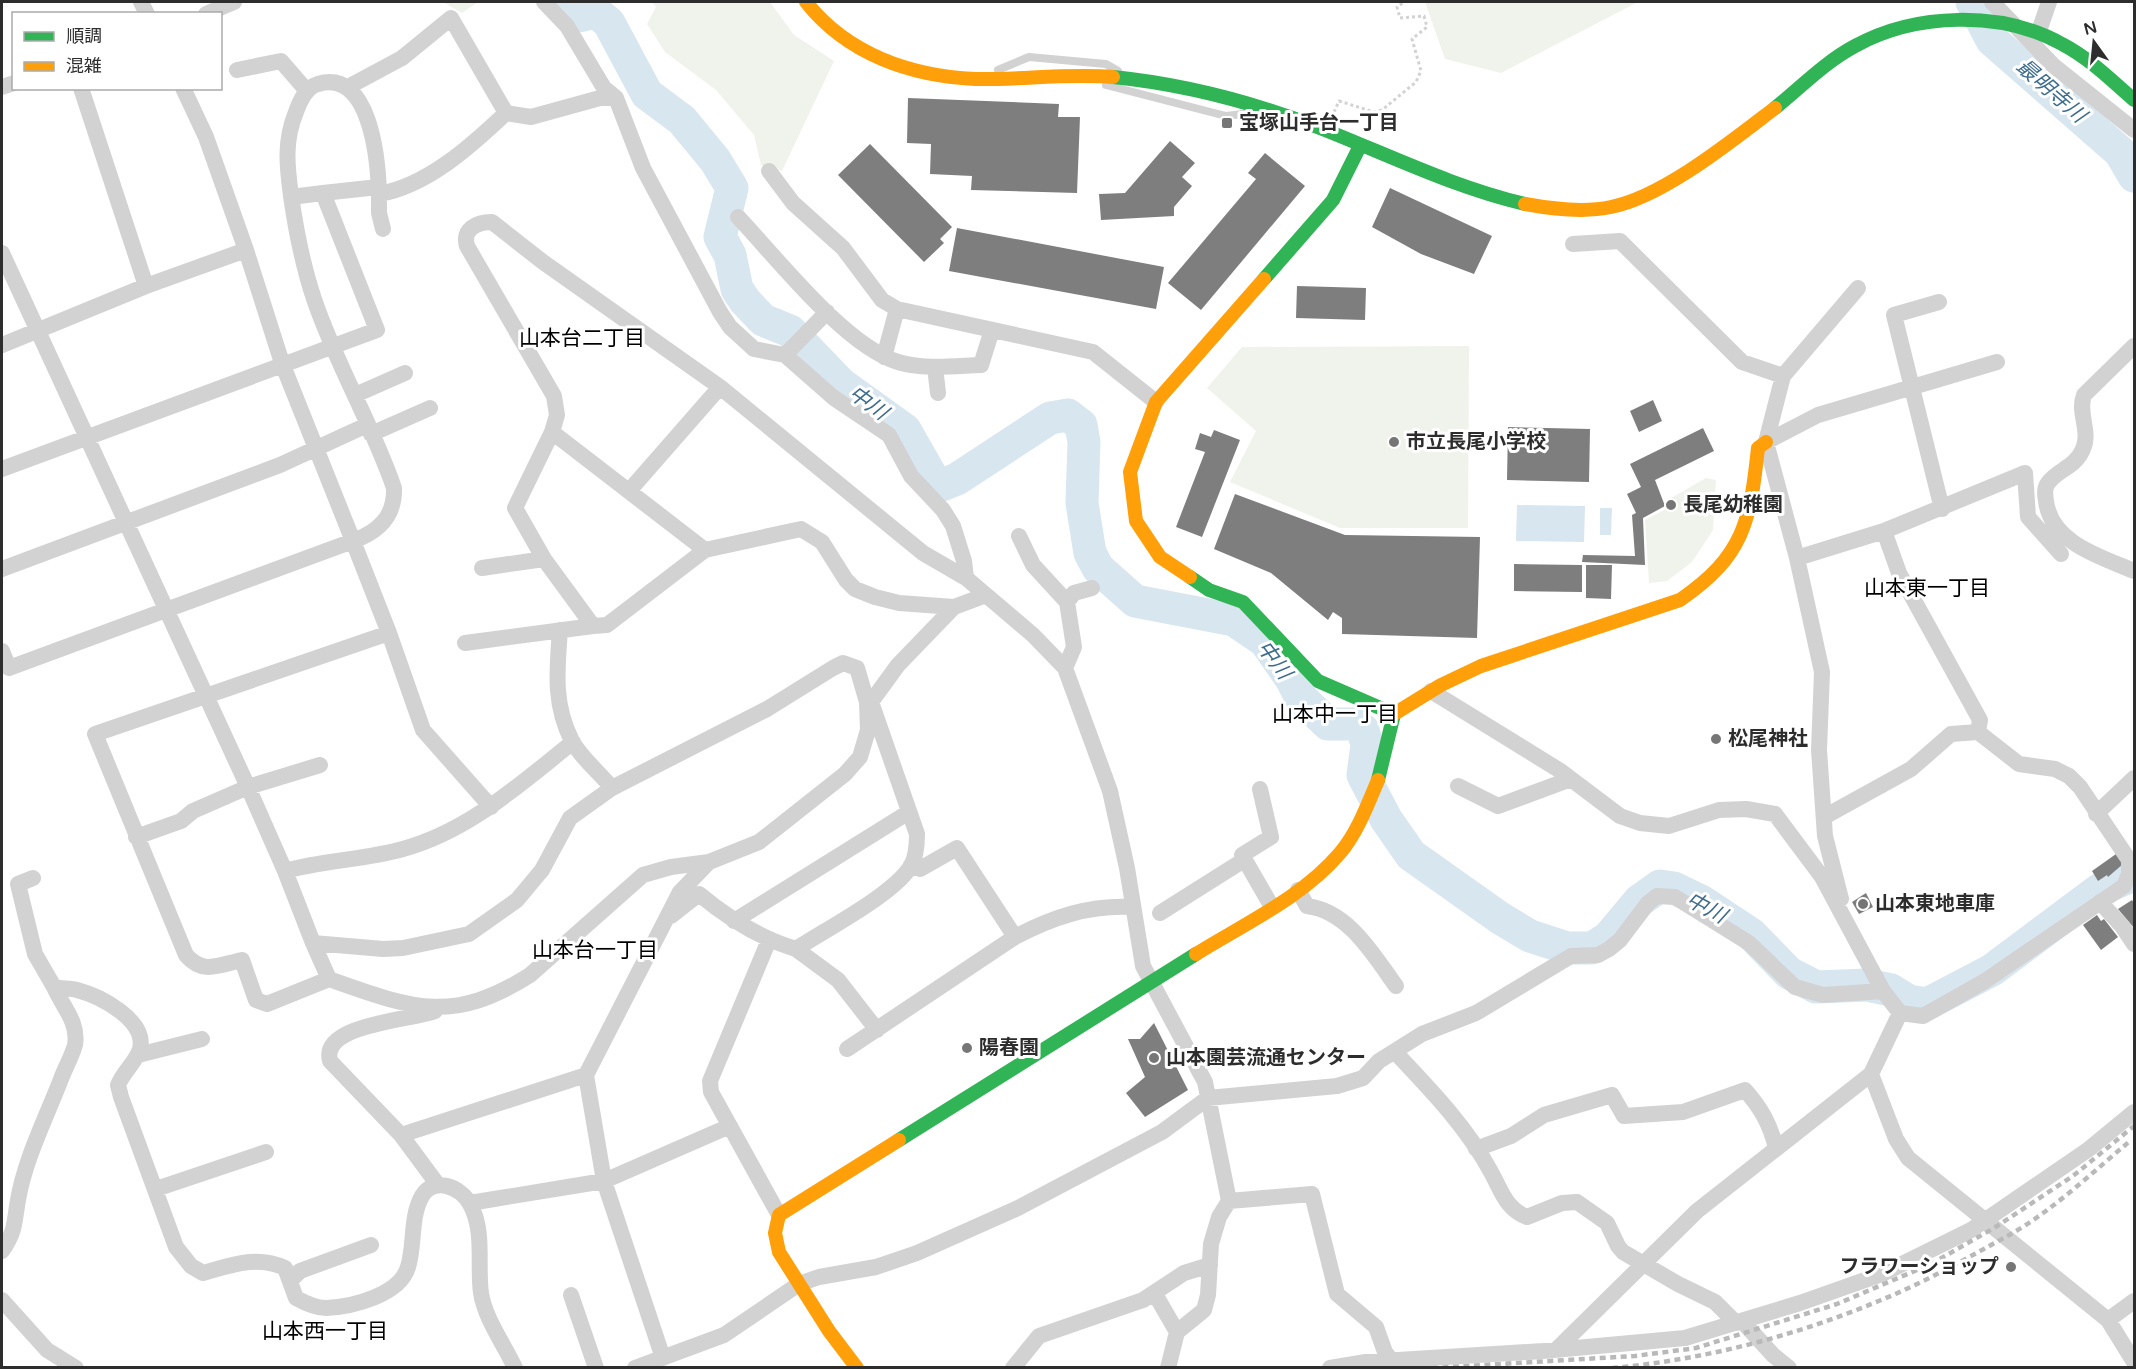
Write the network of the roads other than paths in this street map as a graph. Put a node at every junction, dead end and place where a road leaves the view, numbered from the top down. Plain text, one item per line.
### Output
1 (234, 2) edge
2 (544, 2) edge
3 (1992, 2) edge
4 (2049, 2) edge
5 (814, 5) edge
6 (211, 12) edge
7 (2033, 33) junction
8 (237, 70) dead end
9 (1082, 76) junction
10 (981, 78) junction
11 (1134, 79) junction
12 (348, 87) junction
13 (82, 90) edge
14 (184, 90) edge
15 (307, 90) junction
16 (616, 98) junction
17 (2134, 100) edge
18 (1269, 111) junction
19 (506, 113) junction
20 (2134, 130) edge
21 (1360, 146) junction
22 (769, 171) dead end
23 (378, 190) junction
24 (323, 193) junction
25 (291, 197) junction
26 (738, 217) dead end
27 (383, 229) dead end
28 (1573, 244) dead end
29 (246, 250) junction
30 (2, 253) edge
31 (146, 286) junction
32 (1858, 288) dead end
33 (1939, 302) dead end
34 (897, 309) junction
35 (827, 312) junction
36 (36, 330) junction
37 (992, 330) junction
38 (2, 345) edge
39 (2134, 346) edge
40 (333, 347) junction
41 (784, 356) junction
42 (884, 357) junction
43 (1997, 362) dead end
44 (282, 363) junction
45 (935, 367) junction
46 (405, 373) dead end
47 (1783, 376) junction
48 (1912, 386) junction
49 (720, 387) junction
50 (938, 393) dead end
51 (355, 394) junction
52 (1156, 402) junction
53 (430, 408) dead end
54 (369, 430) junction
55 (552, 432) junction
56 (85, 438) junction
57 (1766, 442) junction
58 (317, 447) junction
59 (2, 469) edge
60 (629, 491) junction
61 (1942, 510) junction
62 (126, 523) junction
63 (1884, 531) junction
64 (1019, 536) dead end
65 (353, 541) junction
66 (705, 550) junction
67 (2061, 554) dead end
68 (1797, 558) junction
69 (543, 559) junction
70 (482, 568) dead end
71 (2, 569) edge
72 (2134, 571) edge
73 (966, 578) junction
74 (1092, 588) dead end
75 (986, 595) junction
76 (1066, 602) junction
77 (954, 608) junction
78 (166, 610) junction
79 (593, 626) junction
80 (560, 630) junction
81 (389, 633) junction
82 (465, 643) dead end
83 (2, 651) edge
84 (1065, 668) junction
85 (1431, 691) junction
86 (206, 697) junction
87 (869, 702) junction
88 (1394, 714) junction
89 (1978, 732) junction
90 (573, 742) junction
91 (320, 765) dead end
92 (2134, 778) edge
93 (1571, 779) junction
94 (1458, 786) dead end
95 (248, 788) junction
96 (612, 788) junction
97 (1260, 789) dead end
98 (491, 807) junction
99 (909, 812) junction
100 (2096, 814) junction
101 (1824, 817) junction
102 (136, 837) junction
103 (1244, 860) junction
104 (709, 862) junction
105 (912, 865) junction
106 (285, 871) junction
107 (33, 878) dead end
108 (1298, 890) junction
109 (2100, 902) junction
110 (1131, 907) junction
111 (1272, 907) junction
112 (1160, 913) dead end
113 (668, 918) junction
114 (734, 921) junction
115 (1847, 923) junction
116 (1016, 937) junction
117 (769, 940) junction
118 (313, 943) junction
119 (2134, 944) edge
120 (796, 948) junction
121 (328, 980) junction
122 (1151, 984) junction
123 (1396, 986) dead end
124 (54, 987) junction
125 (1882, 991) junction
126 (439, 1009) junction
127 (1900, 1013) junction
128 (877, 1030) junction
129 (202, 1039) dead end
130 (847, 1049) dead end
131 (1395, 1052) junction
132 (138, 1055) junction
133 (1871, 1074) junction
134 (586, 1075) junction
135 (1208, 1098) junction
136 (2134, 1112) edge
137 (730, 1126) junction
138 (400, 1135) junction
139 (1776, 1148) junction
140 (1476, 1149) junction
141 (266, 1152) dead end
142 (604, 1181) junction
143 (438, 1185) junction
144 (156, 1189) junction
145 (1230, 1201) junction
146 (470, 1203) junction
147 (780, 1215) junction
148 (1985, 1220) junction
149 (371, 1245) dead end
150 (2, 1251) edge
151 (1643, 1263) junction
152 (1210, 1265) junction
153 (291, 1280) junction
154 (799, 1284) junction
155 (1155, 1294) junction
156 (571, 1295) dead end
157 (2, 1300) edge
158 (2134, 1301) edge
159 (2108, 1320) junction
160 (1739, 1322) junction
161 (1177, 1332) junction
162 (1556, 1350) junction
163 (663, 1358) junction
164 (2134, 1362) edge
165 (1394, 1364) edge
166 (75, 1368) edge
167 (515, 1368) edge
168 (596, 1368) edge
169 (634, 1368) edge
170 (857, 1368) edge
171 (1013, 1368) edge
172 (1168, 1368) edge
173 (1330, 1368) edge
174 (1789, 1368) edge

1 - 6 street
2 - 16 street
3 - 20 street
4 - 7 street
5 - 10 street
7 - 17 street
7 - 21 street
8 - 15 street
9 - 10 street
9 - 11 street
9 - 18 lane
10 - 11 lane
11 - 18 street
12 - 15 street
12 - 19 street
12 - 23 street
13 - 31 street
14 - 29 street
15 - 25 street
16 - 19 street
16 - 41 street
18 - 21 street
19 - 23 street
21 - 52 street
22 - 34 street
23 - 24 street
23 - 27 street
24 - 25 street
24 - 40 street
25 - 40 street
26 - 35 street
28 - 47 street
29 - 31 street
29 - 44 street
30 - 36 street
31 - 36 street
32 - 47 street
33 - 48 street
34 - 37 street
34 - 42 street
35 - 41 street
35 - 42 street
36 - 38 street
36 - 56 street
37 - 45 street
37 - 52 street
39 - 72 street
40 - 44 street
40 - 51 street
41 - 73 street
42 - 45 street
43 - 48 street
44 - 56 street
44 - 58 street
45 - 50 street
46 - 51 street
47 - 57 street
48 - 57 street
48 - 61 street
49 - 55 street
49 - 60 street
49 - 73 street
51 - 54 street
52 - 88 street
53 - 54 street
54 - 58 street
54 - 65 street
55 - 60 street
55 - 69 street
56 - 59 street
56 - 62 street
57 - 68 street
57 - 85 street
58 - 62 street
58 - 65 street
60 - 66 street
61 - 63 street
61 - 67 street
62 - 71 street
62 - 78 street
63 - 68 street
63 - 89 street
64 - 76 street
65 - 78 street
65 - 81 street
66 - 77 street
66 - 79 street
68 - 101 street
69 - 70 street
69 - 79 street
73 - 75 street
74 - 76 street
75 - 77 street
75 - 84 street
76 - 84 street
77 - 87 street
78 - 83 street
78 - 86 street
79 - 80 street
80 - 82 street
80 - 90 street
81 - 86 street
81 - 98 street
84 - 110 street
85 - 88 street
85 - 93 street
86 - 95 street
86 - 102 street
87 - 96 street
87 - 99 street
87 - 104 street
88 - 108 street
89 - 100 street
89 - 101 street
90 - 96 street
90 - 98 street
91 - 95 street
92 - 100 street
93 - 94 street
93 - 115 street
95 - 102 street
95 - 106 street
96 - 118 street
97 - 103 street
98 - 106 street
99 - 105 street
99 - 114 street
100 - 109 street
101 - 115 street
102 - 121 street
103 - 111 street
103 - 112 street
104 - 113 street
104 - 126 street
105 - 116 street
105 - 120 street
106 - 118 street
107 - 124 street
108 - 111 street
108 - 123 street
109 - 119 street
109 - 127 street
110 - 116 street
110 - 122 street
111 - 122 street
113 - 114 street
113 - 134 street
114 - 117 street
115 - 125 street
116 - 128 street
117 - 120 street
117 - 137 street
118 - 121 street
120 - 128 street
121 - 126 street
122 - 135 street
122 - 147 street
124 - 132 street
124 - 150 street
125 - 127 street
125 - 131 street
126 - 138 street
127 - 133 street
128 - 130 street
129 - 132 street
131 - 135 street
131 - 140 street
132 - 144 street
133 - 139 street
133 - 148 street
134 - 138 street
134 - 142 street
135 - 145 street
135 - 154 street
136 - 148 street
137 - 142 street
137 - 147 street
138 - 143 street
139 - 140 street
139 - 151 street
140 - 151 street
141 - 144 street
142 - 146 street
142 - 163 street
143 - 146 street
143 - 153 street
144 - 153 street
145 - 152 street
145 - 165 street
146 - 167 street
147 - 154 street
148 - 159 street
148 - 160 street
149 - 153 street
151 - 160 street
151 - 162 street
152 - 155 street
152 - 161 street
154 - 163 street
154 - 170 street
155 - 161 street
155 - 171 street
156 - 168 street
157 - 166 street
158 - 159 street
159 - 164 street
160 - 162 street
160 - 174 street
161 - 172 street
162 - 165 street
163 - 169 street
165 - 173 street

